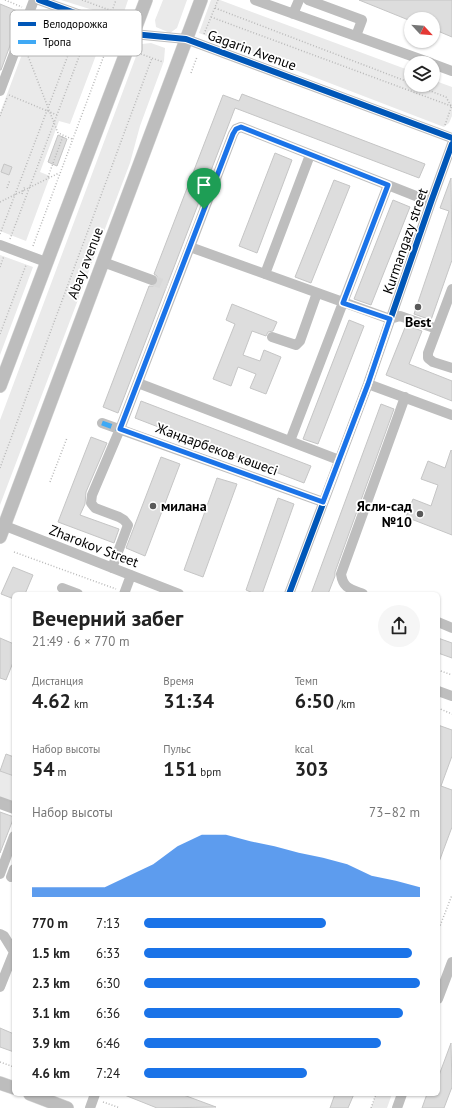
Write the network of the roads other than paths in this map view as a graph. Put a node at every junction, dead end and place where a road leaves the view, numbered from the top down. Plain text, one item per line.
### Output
1 (34, 0) edge
2 (39, 0) edge
3 (146, 0) edge
4 (201, 0) edge
5 (255, 0) edge
6 (300, 0) edge
7 (308, 0) edge
8 (30, 10) edge
9 (67, 10) edge
10 (142, 11) edge
11 (293, 14) junction
12 (142, 35) edge
13 (356, 36) junction
14 (186, 39) junction
15 (16, 56) edge
16 (126, 56) edge
17 (412, 56) edge
18 (440, 66) edge
19 (452, 71) edge
20 (4, 93) edge
21 (452, 138) edge
22 (452, 144) edge
23 (310, 155) junction
24 (388, 185) junction
25 (431, 202) junction
26 (190, 247) junction
27 (2, 250) edge
28 (46, 262) junction
29 (102, 262) junction
30 (265, 274) junction
31 (152, 280) tunnel mouth
32 (452, 289) edge
33 (317, 293) junction
34 (343, 303) junction
35 (390, 319) junction
36 (437, 329) junction
37 (272, 337) dead end
38 (452, 368) edge
39 (1, 380) edge
40 (138, 383) junction
41 (368, 384) junction
42 (405, 398) junction
43 (452, 415) edge
44 (102, 422) dead end
45 (120, 429) junction
46 (290, 442) junction
47 (339, 460) junction
48 (323, 502) junction
49 (1, 529) edge
50 (112, 568) junction
51 (131, 575) junction
52 (62, 588) dead end
53 (73, 592) edge
54 (124, 592) edge
55 (174, 592) edge
56 (290, 592) edge
57 (357, 592) edge
58 (440, 623) edge
59 (452, 628) edge
60 (440, 692) edge
61 (452, 696) edge
62 (0, 804) edge
63 (12, 808) edge
64 (12, 841) edge
65 (0, 874) edge
66 (0, 934) edge
67 (12, 949) edge
68 (12, 957) edge
69 (452, 962) edge
70 (446, 975) edge
71 (0, 987) edge
72 (440, 993) edge
73 (0, 1083) edge
74 (12, 1087) edge
75 (35, 1096) edge
76 (94, 1096) edge
77 (401, 1096) edge
78 (68, 1108) edge
79 (90, 1108) edge
80 (397, 1108) edge

1 - 8 street
2 - 9 street, Gagarin Avenue
3 - 10 main road
4 - 14 main road, Abay avenue
5 - 11 street
6 - 11 street
7 - 13 street
11 - 13 street
12 - 14 street, Gagarin Avenue
13 - 17 street
14 - 21 street, Gagarin Avenue
14 - 29 main road, Abay avenue
15 - 20 street
16 - 28 main road
18 - 19 street
22 - 25 street, Kurmangazy street
23 - 24 street
23 - 26 street
23 - 30 street
24 - 25 street
24 - 34 street
25 - 35 street, Kurmangazy street
26 - 30 street
26 - 40 street
27 - 28 street
28 - 39 main road
29 - 31 street
29 - 49 main road, Abay avenue
30 - 33 street
32 - 36 street
33 - 34 street
33 - 37 street
34 - 35 street
34 - 46 street
35 - 36 street
35 - 41 street, Kurmangazy street
36 - 38 street
40 - 45 street
40 - 46 street
41 - 42 street
41 - 47 street, Kurmangazy street
42 - 43 street
42 - 57 street
44 - 45 street, Жандарбеков көшесі
45 - 48 street, Жандарбеков көшесі
45 - 50 street
46 - 47 street
47 - 48 street, Kurmangazy street
48 - 56 street, Kurmangazy street
49 - 50 street, Zharokov Street
50 - 51 street, Zharokov Street
51 - 54 street
51 - 55 street, Zharokov Street
52 - 53 street
58 - 59 street
60 - 61 street
62 - 63 street
64 - 65 street
66 - 67 street
68 - 71 street
69 - 70 street
70 - 72 street
73 - 74 main road
75 - 78 main road
76 - 79 street
77 - 80 street

